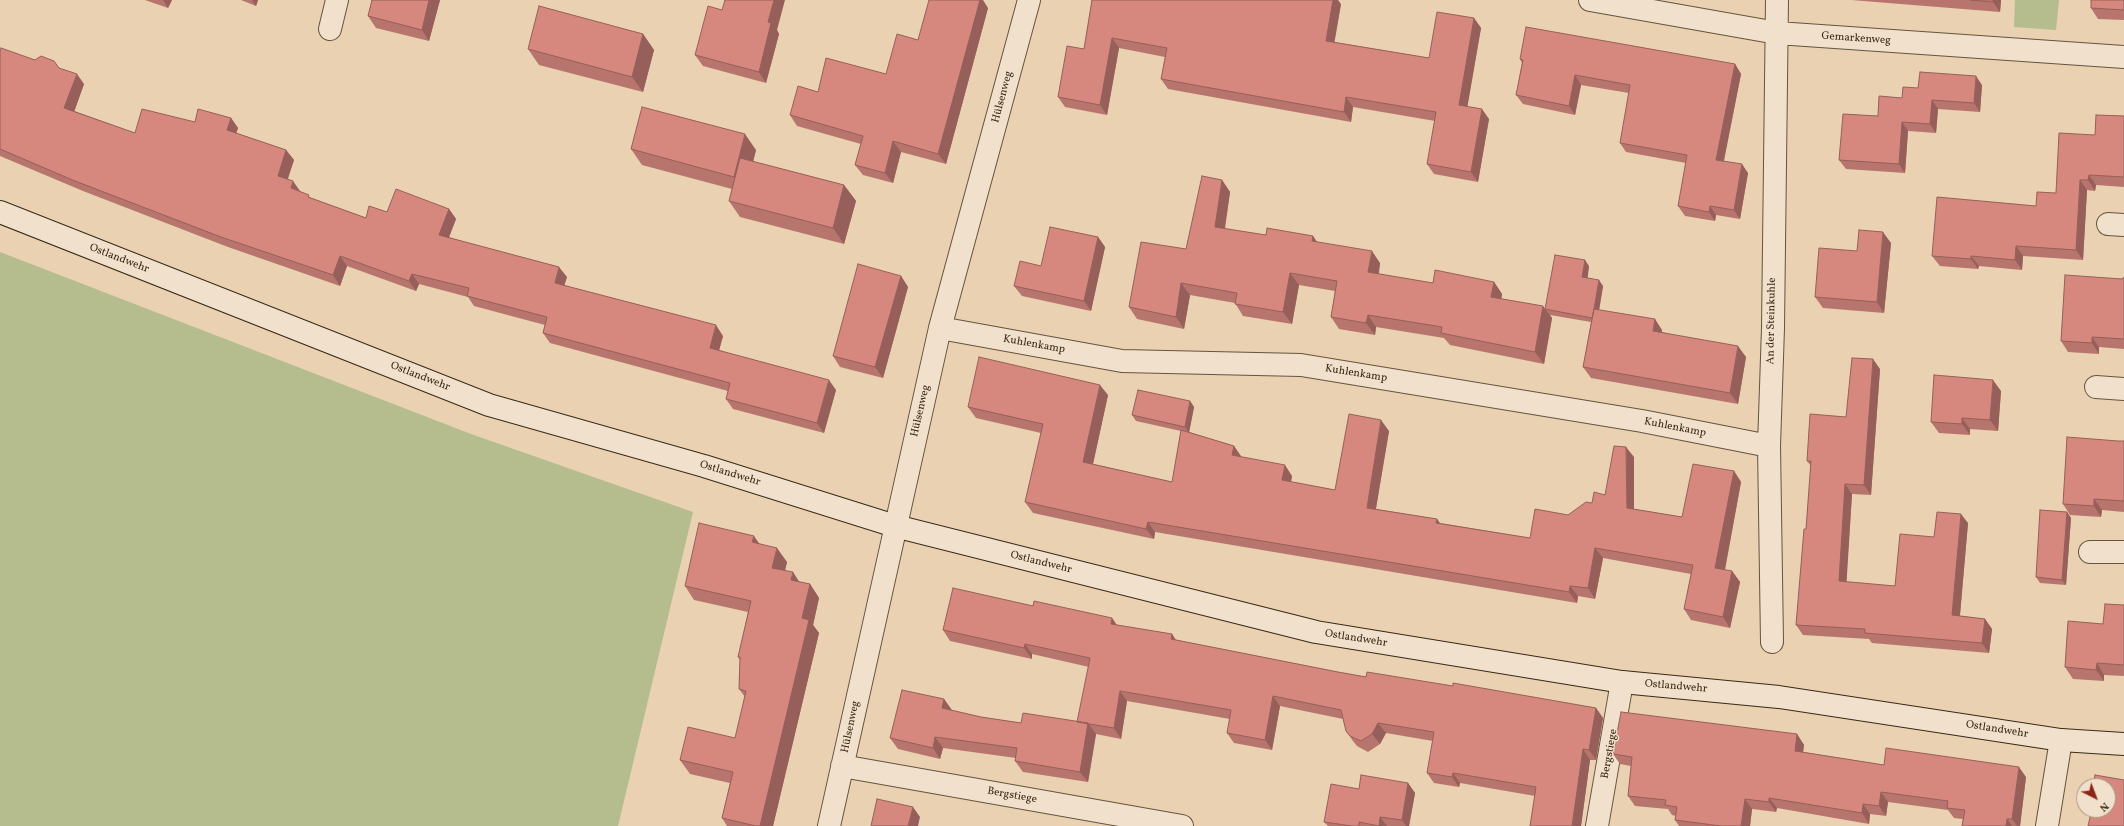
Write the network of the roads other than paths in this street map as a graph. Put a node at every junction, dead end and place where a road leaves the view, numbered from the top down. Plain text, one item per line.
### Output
1 (337, 0) edge
2 (1030, 0) edge
3 (1590, 0) edge
4 (1777, 0) edge
5 (330, 29) dead end
6 (1777, 34) junction
7 (2124, 58) edge
8 (0, 212) edge
9 (940, 328) junction
10 (2096, 387) dead end
11 (2124, 388) edge
12 (1769, 446) junction
13 (895, 526) junction
14 (2090, 552) dead end
15 (2124, 552) edge
16 (1772, 642) dead end
17 (1622, 682) junction
18 (2061, 740) junction
19 (2124, 744) edge
20 (842, 766) junction
21 (829, 826) edge
22 (1182, 826) edge
23 (1597, 826) edge
24 (2047, 826) edge

1 - 5 street
2 - 9 street, Hülsenweg
3 - 6 street, Gemarkenweg
4 - 6 street, An der Steinkuhle
6 - 7 street, Gemarkenweg
6 - 12 street, An der Steinkuhle
8 - 13 street, Ostlandwehr
9 - 12 street, Kuhlenkamp
9 - 13 street, Hülsenweg
10 - 11 street
12 - 16 street, An der Steinkuhle
13 - 17 street, Ostlandwehr
13 - 20 street, Hülsenweg
14 - 15 street
17 - 18 street, Ostlandwehr
17 - 23 street, Bergstiege
18 - 19 street, Ostlandwehr
18 - 24 street
20 - 21 street, Hülsenweg
20 - 22 street, Bergstiege

